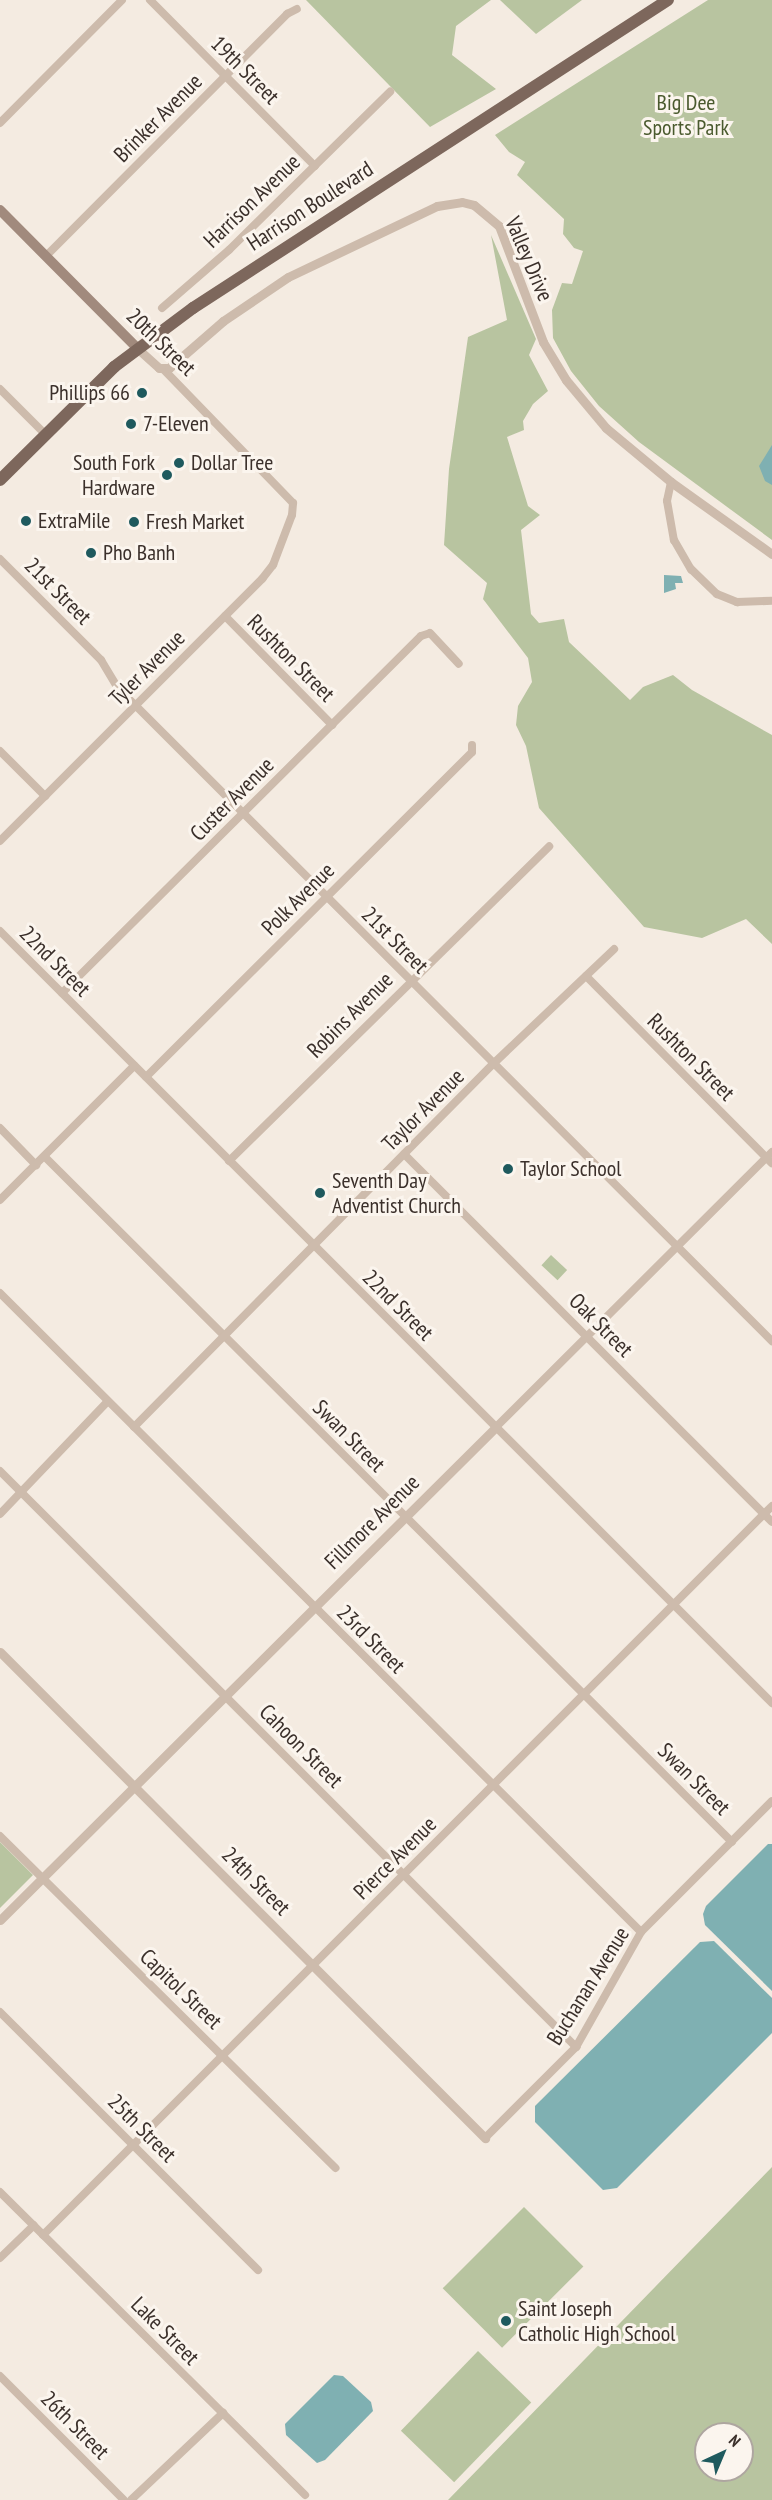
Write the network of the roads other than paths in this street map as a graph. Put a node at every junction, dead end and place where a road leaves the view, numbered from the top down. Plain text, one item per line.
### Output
1 (122, 0) edge
2 (150, 0) edge
3 (668, 0) edge
4 (297, 9) dead end
5 (226, 76) junction
6 (390, 92) dead end
7 (0, 123) edge
8 (315, 165) junction
9 (0, 210) edge
10 (45, 256) junction
11 (162, 309) dead end
12 (138, 349) junction
13 (164, 370) junction
14 (0, 389) edge
15 (45, 434) junction
16 (0, 480) edge
17 (671, 482) junction
18 (293, 503) joint
19 (772, 554) edge
20 (0, 559) edge
21 (772, 601) edge
22 (225, 616) junction
23 (459, 664) dead end
24 (135, 705) junction
25 (332, 725) junction
26 (472, 745) dead end
27 (0, 751) edge
28 (45, 796) junction
29 (243, 813) junction
30 (0, 841) edge
31 (549, 846) dead end
32 (326, 897) junction
33 (0, 931) edge
34 (614, 949) dead end
35 (586, 976) junction
36 (410, 980) junction
37 (62, 993) junction
38 (493, 1064) junction
39 (134, 1066) junction
40 (146, 1077) junction
41 (0, 1128) edge
42 (404, 1154) junction
43 (45, 1157) junction
44 (770, 1158) edge
45 (229, 1161) junction
46 (36, 1165) junction
47 (0, 1200) edge
48 (313, 1246) junction
49 (678, 1248) junction
50 (0, 1293) edge
51 (224, 1336) junction
52 (587, 1337) junction
53 (772, 1341) edge
54 (108, 1401) junction
55 (134, 1426) junction
56 (495, 1428) junction
57 (0, 1471) edge
58 (21, 1492) junction
59 (772, 1506) edge
60 (0, 1514) edge
61 (764, 1514) junction
62 (405, 1517) junction
63 (772, 1522) edge
64 (672, 1606) junction
65 (314, 1607) junction
66 (0, 1652) edge
67 (223, 1694) junction
68 (583, 1695) junction
69 (772, 1703) edge
70 (133, 1785) junction
71 (492, 1786) junction
72 (772, 1801) edge
73 (0, 1836) edge
74 (732, 1842) junction
75 (404, 1874) junction
76 (42, 1878) junction
77 (0, 1920) edge
78 (641, 1932) junction
79 (312, 1966) junction
80 (0, 2012) edge
81 (576, 2047) junction
82 (223, 2055) junction
83 (485, 2138) joint
84 (133, 2145) junction
85 (336, 2168) dead end
86 (0, 2192) edge
87 (34, 2225) junction
88 (43, 2235) junction
89 (0, 2259) edge
90 (258, 2270) dead end
91 (0, 2376) edge
92 (223, 2413) junction
93 (305, 2495) dead end
94 (124, 2500) edge
95 (131, 2500) edge

1 - 7 street
2 - 5 street, 19th Street
3 - 12 main road, Harrison Boulevard
4 - 5 street, Brinker Avenue
5 - 8 street, 19th Street
5 - 10 street, Brinker Avenue
6 - 8 street, Harrison Avenue
8 - 11 street, Harrison Avenue
9 - 10 main road, 20th Street
10 - 12 main road, 20th Street
12 - 13 street, 20th Street
12 - 15 main road, Harrison Boulevard
13 - 17 street, Valley Drive
13 - 18 street, 20th Street
14 - 15 street
15 - 16 main road, Harrison Boulevard
17 - 19 street, Valley Drive
17 - 21 street
18 - 22 street, Tyler Avenue
20 - 24 street, 21st Street
22 - 24 street, Tyler Avenue
22 - 25 street, Rushton Street
23 - 25 street, Custer Avenue
24 - 28 street, Tyler Avenue
24 - 29 street, 21st Street
25 - 29 street, Custer Avenue
26 - 32 street, Polk Avenue
27 - 28 street
28 - 30 street, Tyler Avenue
29 - 32 street, 21st Street
29 - 37 street, Custer Avenue
31 - 36 street, Robins Avenue
32 - 36 street, 21st Street
32 - 40 street, Polk Avenue
33 - 37 street, 22nd Street
34 - 35 street, Taylor Avenue
35 - 38 street, Taylor Avenue
35 - 44 street, Rushton Street
36 - 38 street, 21st Street
36 - 45 street, Robins Avenue
37 - 39 street, 22nd Street
38 - 42 street, Taylor Avenue
38 - 49 street, 21st Street
39 - 40 street, 22nd Street
39 - 43 street
40 - 45 street, 22nd Street
41 - 46 street
42 - 48 street, Taylor Avenue
42 - 52 street, Oak Street
43 - 46 street
43 - 51 street, Swan Street
44 - 49 street, Fillmore Avenue
45 - 48 street, 22nd Street
46 - 47 street
48 - 51 street, Taylor Avenue
48 - 56 street, 22nd Street
49 - 52 street, Fillmore Avenue
49 - 53 street, 21st Street
50 - 54 street, 23rd Street
51 - 55 street, Taylor Avenue
51 - 62 street, Swan Street
52 - 56 street, Fillmore Avenue
52 - 61 street, Oak Street
54 - 55 street, 23rd Street
54 - 58 street
55 - 65 street, 23rd Street
56 - 62 street, Fillmore Avenue
56 - 64 street, 22nd Street
57 - 58 street, Cahoon Street
58 - 60 street
58 - 67 street, Cahoon Street
59 - 61 street, Pierce Avenue
61 - 63 street, Oak Street
61 - 64 street, Pierce Avenue
62 - 65 street, Fillmore Avenue
62 - 68 street, Swan Street
64 - 68 street, Pierce Avenue
64 - 69 street, 22nd Street
65 - 67 street, Fillmore Avenue
65 - 71 street, 23rd Street
66 - 70 street, 24th Street
67 - 70 street, Fillmore Avenue
67 - 75 street, Cahoon Street
68 - 71 street, Pierce Avenue
68 - 74 street, Swan Street
70 - 76 street, Fillmore Avenue
70 - 79 street, 24th Street
71 - 75 street, Pierce Avenue
71 - 78 street, 23rd Street
72 - 74 street, Buchanan Avenue
73 - 76 street, Capitol Street
74 - 78 street, Buchanan Avenue
75 - 79 street, Pierce Avenue
75 - 81 street, Cahoon Street
76 - 77 street, Fillmore Avenue
76 - 82 street, Capitol Street
78 - 81 street, Buchanan Avenue
79 - 82 street, Pierce Avenue
79 - 83 street, 24th Street
80 - 84 street, 25th Street
81 - 83 street, Buchanan Avenue
82 - 84 street, Pierce Avenue
82 - 85 street, Capitol Street
84 - 88 street, Pierce Avenue
84 - 90 street, 25th Street
86 - 87 street, Lake Street
87 - 88 street, Lake Street
87 - 89 street
88 - 92 street, Lake Street
91 - 94 street, 26th Street
92 - 93 street, Lake Street
92 - 95 street

